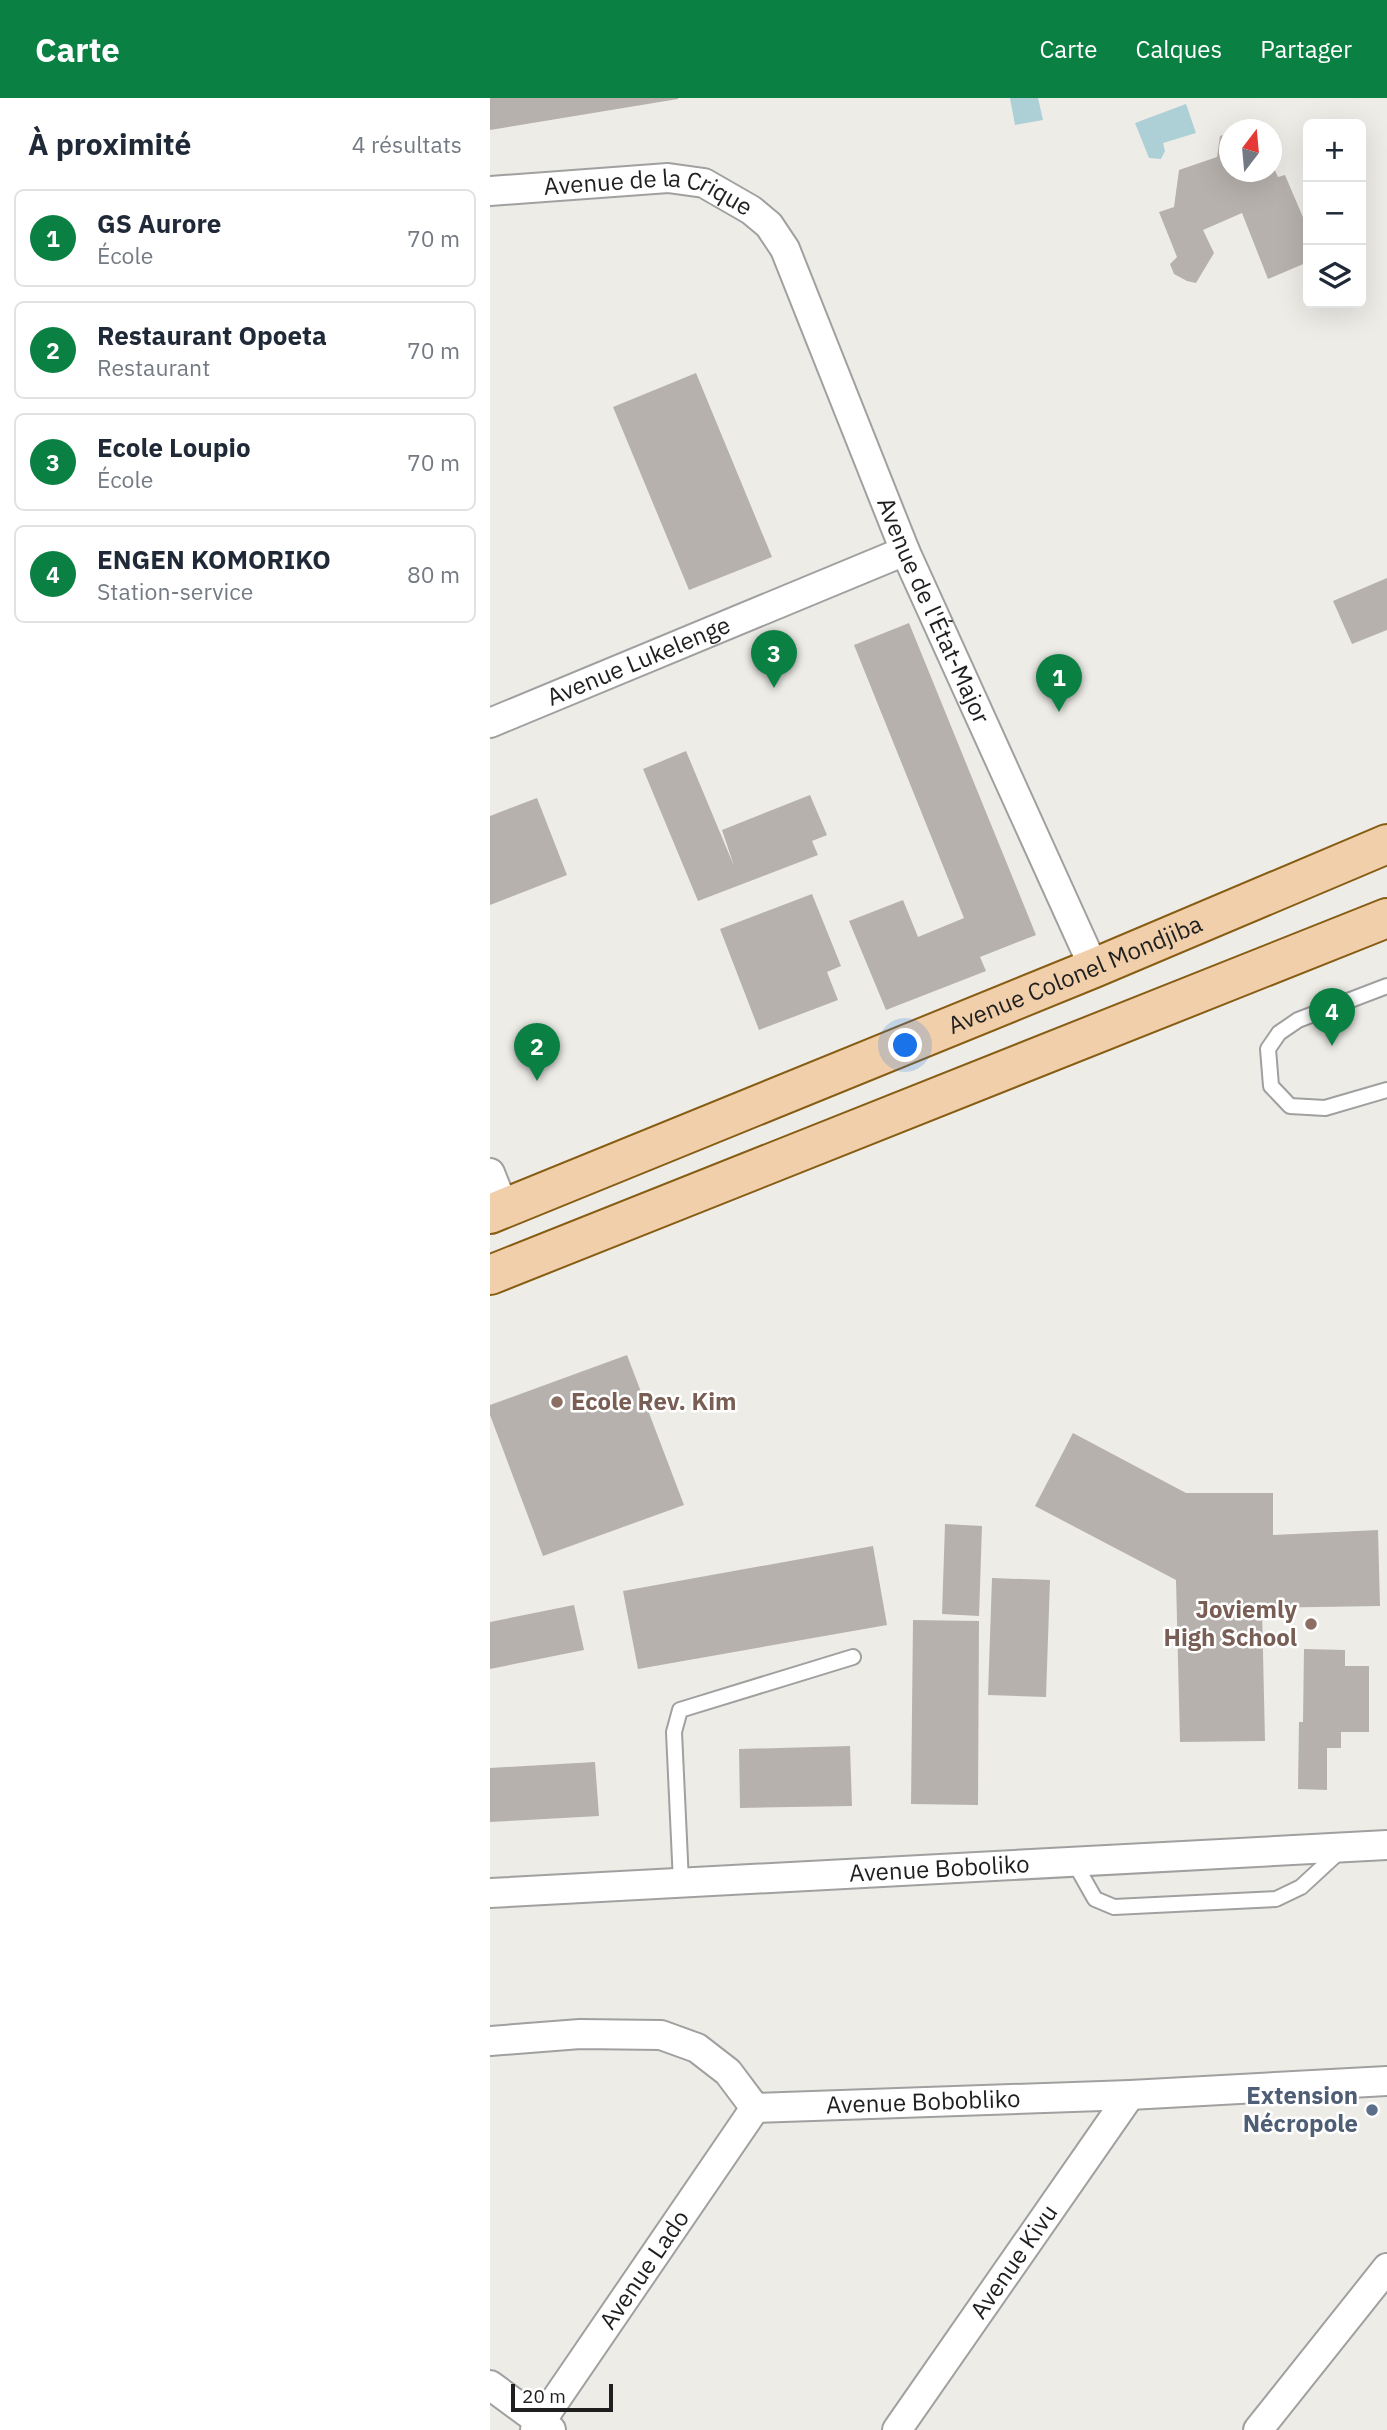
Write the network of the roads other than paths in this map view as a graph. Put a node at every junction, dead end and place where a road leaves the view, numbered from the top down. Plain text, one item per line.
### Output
1 (490, 191) edge
2 (785, 249) joint
3 (905, 551) junction
4 (490, 723) edge
5 (1387, 844) edge
6 (1387, 918) edge
7 (1094, 968) junction
8 (1387, 986) edge
9 (1387, 1090) edge
10 (490, 1173) edge
11 (497, 1211) edge
12 (490, 1275) edge
13 (853, 1657) dead end
14 (1387, 1845) edge
15 (1343, 1847) junction
16 (1074, 1861) junction
17 (681, 1882) junction
18 (490, 1893) edge
19 (490, 2041) edge
20 (1387, 2081) edge
21 (1130, 2095) junction
22 (755, 2108) junction
23 (1387, 2268) edge
24 (490, 2385) edge
25 (542, 2427) edge
26 (897, 2430) edge
27 (1258, 2430) edge

1 - 2 street, Avenue de la Crique
2 - 3 street, Avenue de l'État-Major
3 - 4 street, Avenue Lukelenge
3 - 7 street, Avenue de l'État-Major
5 - 7 main road, Avenue Colonel Mondjiba
6 - 12 main road
7 - 11 main road, Avenue Colonel Mondjiba
8 - 9 lane
10 - 11 street
13 - 17 lane
14 - 15 street, Avenue Boboliko
15 - 16 street, Avenue Boboliko
15 - 16 lane
16 - 17 street, Avenue Boboliko
17 - 18 street, Avenue Boboliko
19 - 22 street
20 - 21 street, Avenue Bobobliko
21 - 22 street, Avenue Bobobliko
21 - 26 street, Avenue Kivu
22 - 25 street, Avenue Lado
23 - 27 street
24 - 25 street

